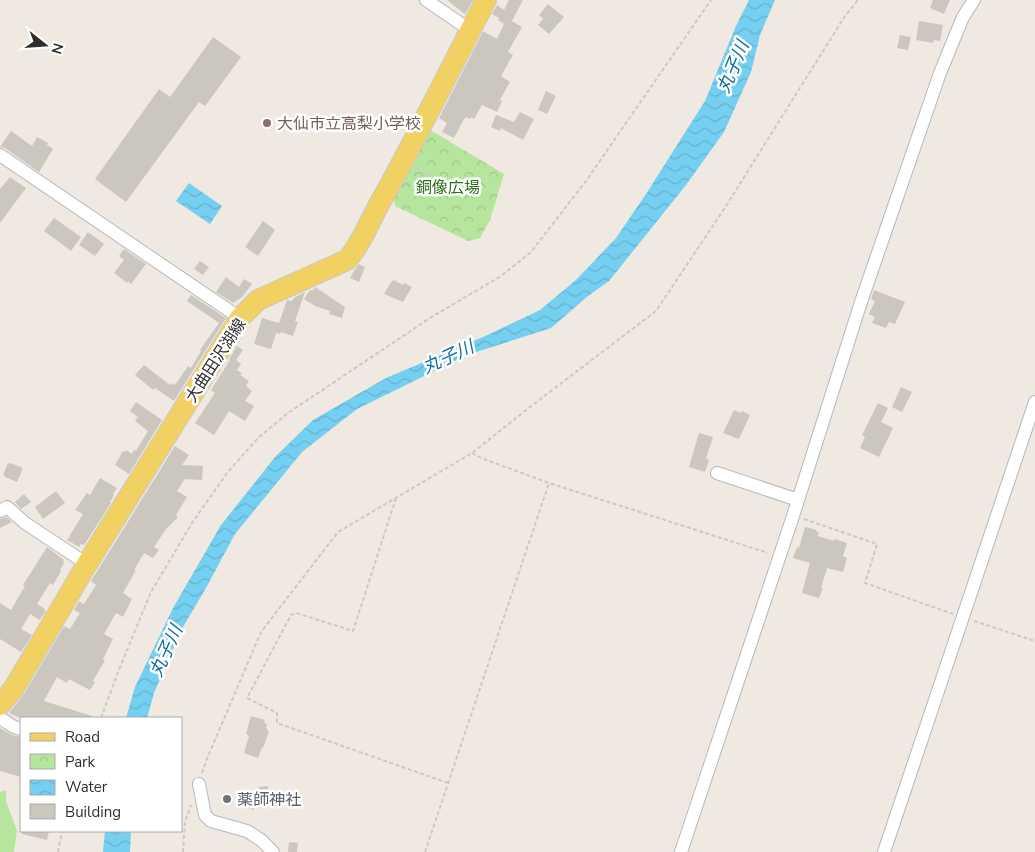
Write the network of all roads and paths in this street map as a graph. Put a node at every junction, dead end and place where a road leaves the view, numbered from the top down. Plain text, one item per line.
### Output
1 (426, 0) edge
2 (486, 0) edge
3 (711, 0) edge
4 (858, 0) edge
5 (974, 0) edge
6 (470, 30) junction
7 (0, 155) edge
8 (403, 161) junction
9 (453, 188) dead end
10 (240, 318) junction
11 (1035, 402) edge
12 (472, 453) junction
13 (717, 473) dead end
14 (549, 483) junction
15 (396, 498) junction
16 (798, 500) junction
17 (0, 511) edge
18 (793, 516) junction
19 (779, 557) junction
20 (87, 564) junction
21 (963, 617) junction
22 (1035, 641) edge
23 (0, 705) edge
24 (100, 717) edge
25 (0, 718) edge
26 (20, 730) edge
27 (448, 783) junction
28 (199, 784) junction
29 (62, 832) edge
30 (58, 852) edge
31 (183, 852) edge
32 (272, 852) edge
33 (425, 852) edge
34 (681, 852) edge
35 (884, 852) edge

1 - 6 street
2 - 6 main road, 大曲田沢湖線
3 - 24 path
4 - 12 path
5 - 16 street
6 - 8 main road, 大曲田沢湖線
7 - 10 street
8 - 9 path
8 - 10 main road, 大曲田沢湖線
10 - 20 main road, 大曲田沢湖線
11 - 21 street
12 - 14 path
12 - 15 path
13 - 16 street
14 - 19 path
14 - 27 path
15 - 27 path
15 - 28 path
16 - 18 street
17 - 20 street
18 - 19 street
18 - 21 path
19 - 34 street
20 - 23 main road, 大曲田沢湖線
21 - 22 path
21 - 35 street
25 - 26 street
27 - 33 path
28 - 31 path
28 - 32 street
29 - 30 path

